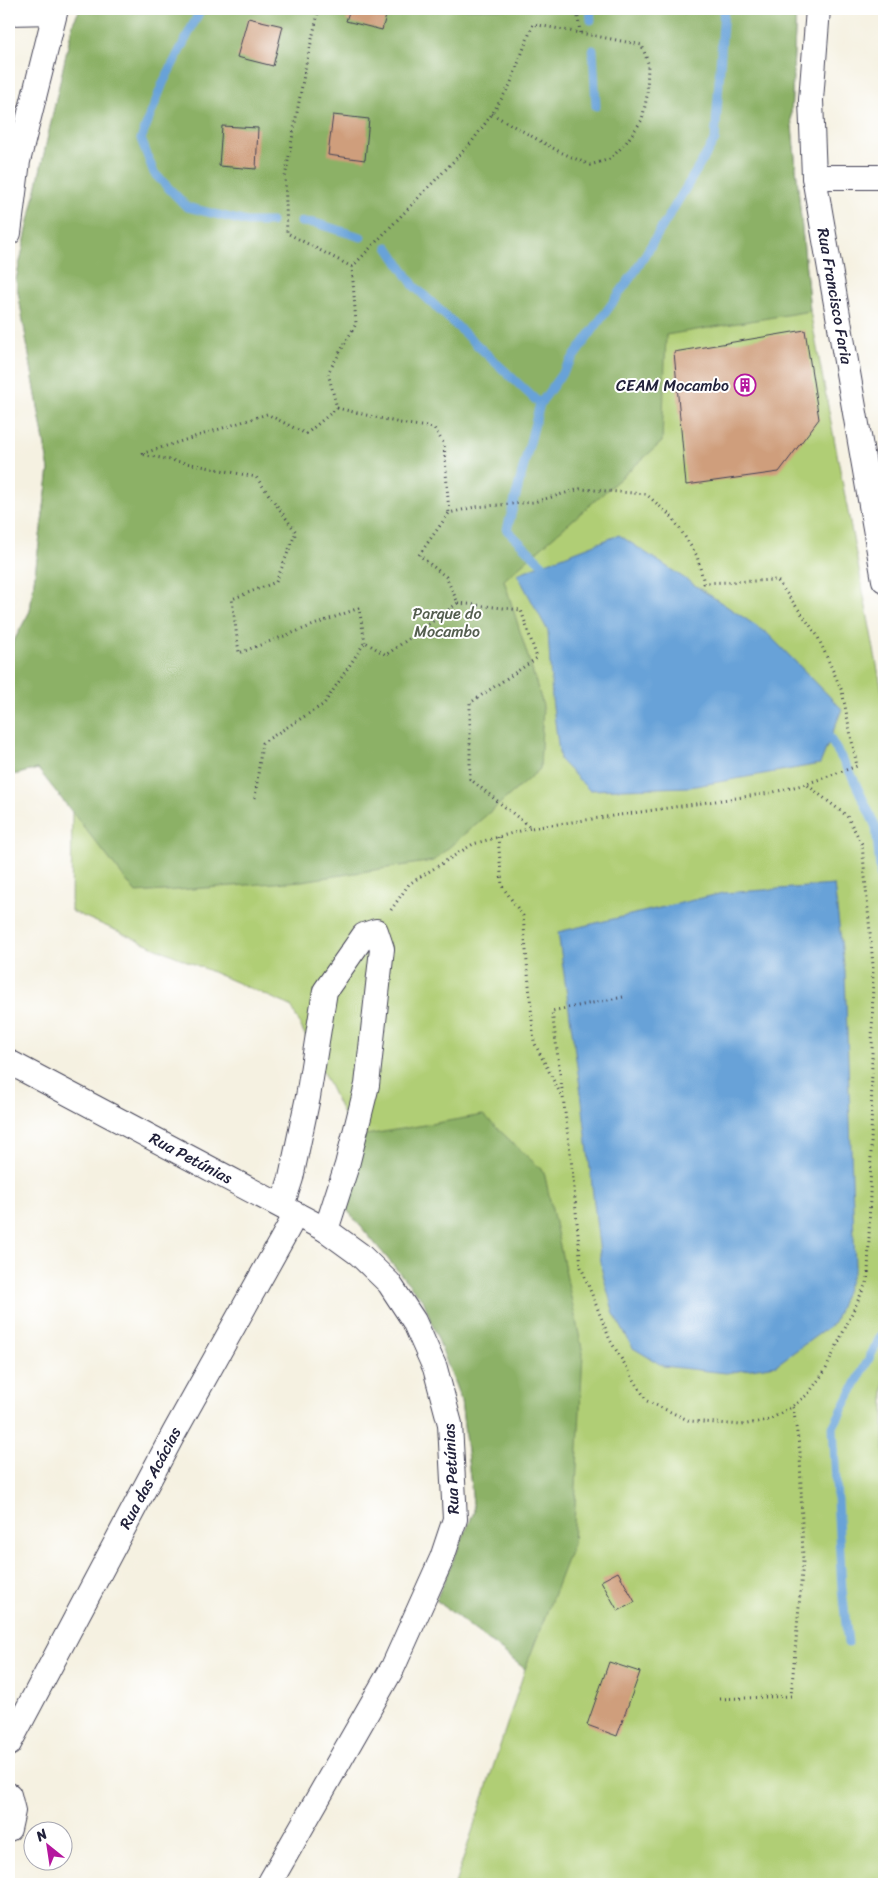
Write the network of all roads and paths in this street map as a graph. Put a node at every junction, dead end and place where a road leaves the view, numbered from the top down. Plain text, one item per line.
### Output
1 (319, 9) edge
2 (577, 9) edge
3 (818, 9) edge
4 (55, 10) edge
5 (9, 13) edge
6 (580, 33) junction
7 (492, 114) junction
8 (814, 177) junction
9 (884, 177) edge
10 (9, 233) edge
11 (352, 267) junction
12 (337, 408) junction
13 (450, 513) junction
14 (884, 580) edge
15 (458, 603) junction
16 (365, 642) junction
17 (806, 784) junction
18 (255, 798) dead end
19 (531, 828) junction
20 (498, 837) junction
21 (376, 931) junction
22 (623, 997) dead end
23 (9, 1062) edge
24 (563, 1099) junction
25 (289, 1210) junction
26 (326, 1230) junction
27 (793, 1406) junction
28 (720, 1699) dead end
29 (9, 1744) edge
30 (9, 1796) edge
31 (9, 1829) edge
32 (269, 1884) edge

1 - 11 path
2 - 6 path
3 - 8 street, Rua Francisco Faria
4 - 5 street
4 - 10 street
6 - 7 path
6 - 7 path
7 - 11 path
8 - 9 street
8 - 14 street, Rua Francisco Faria
11 - 12 path
12 - 13 path
12 - 16 path
13 - 15 path
13 - 17 path
15 - 16 path
15 - 19 path
16 - 18 path
17 - 19 path
17 - 27 path
19 - 20 path
20 - 21 path
20 - 24 path
21 - 25 street, Rua das Acácias
21 - 26 street
22 - 24 path
23 - 25 street, Rua Petúnias
24 - 27 path
25 - 26 street, Rua Petúnias
25 - 29 street, Rua das Acácias
26 - 32 street, Rua Petúnias
27 - 28 path
30 - 31 street

